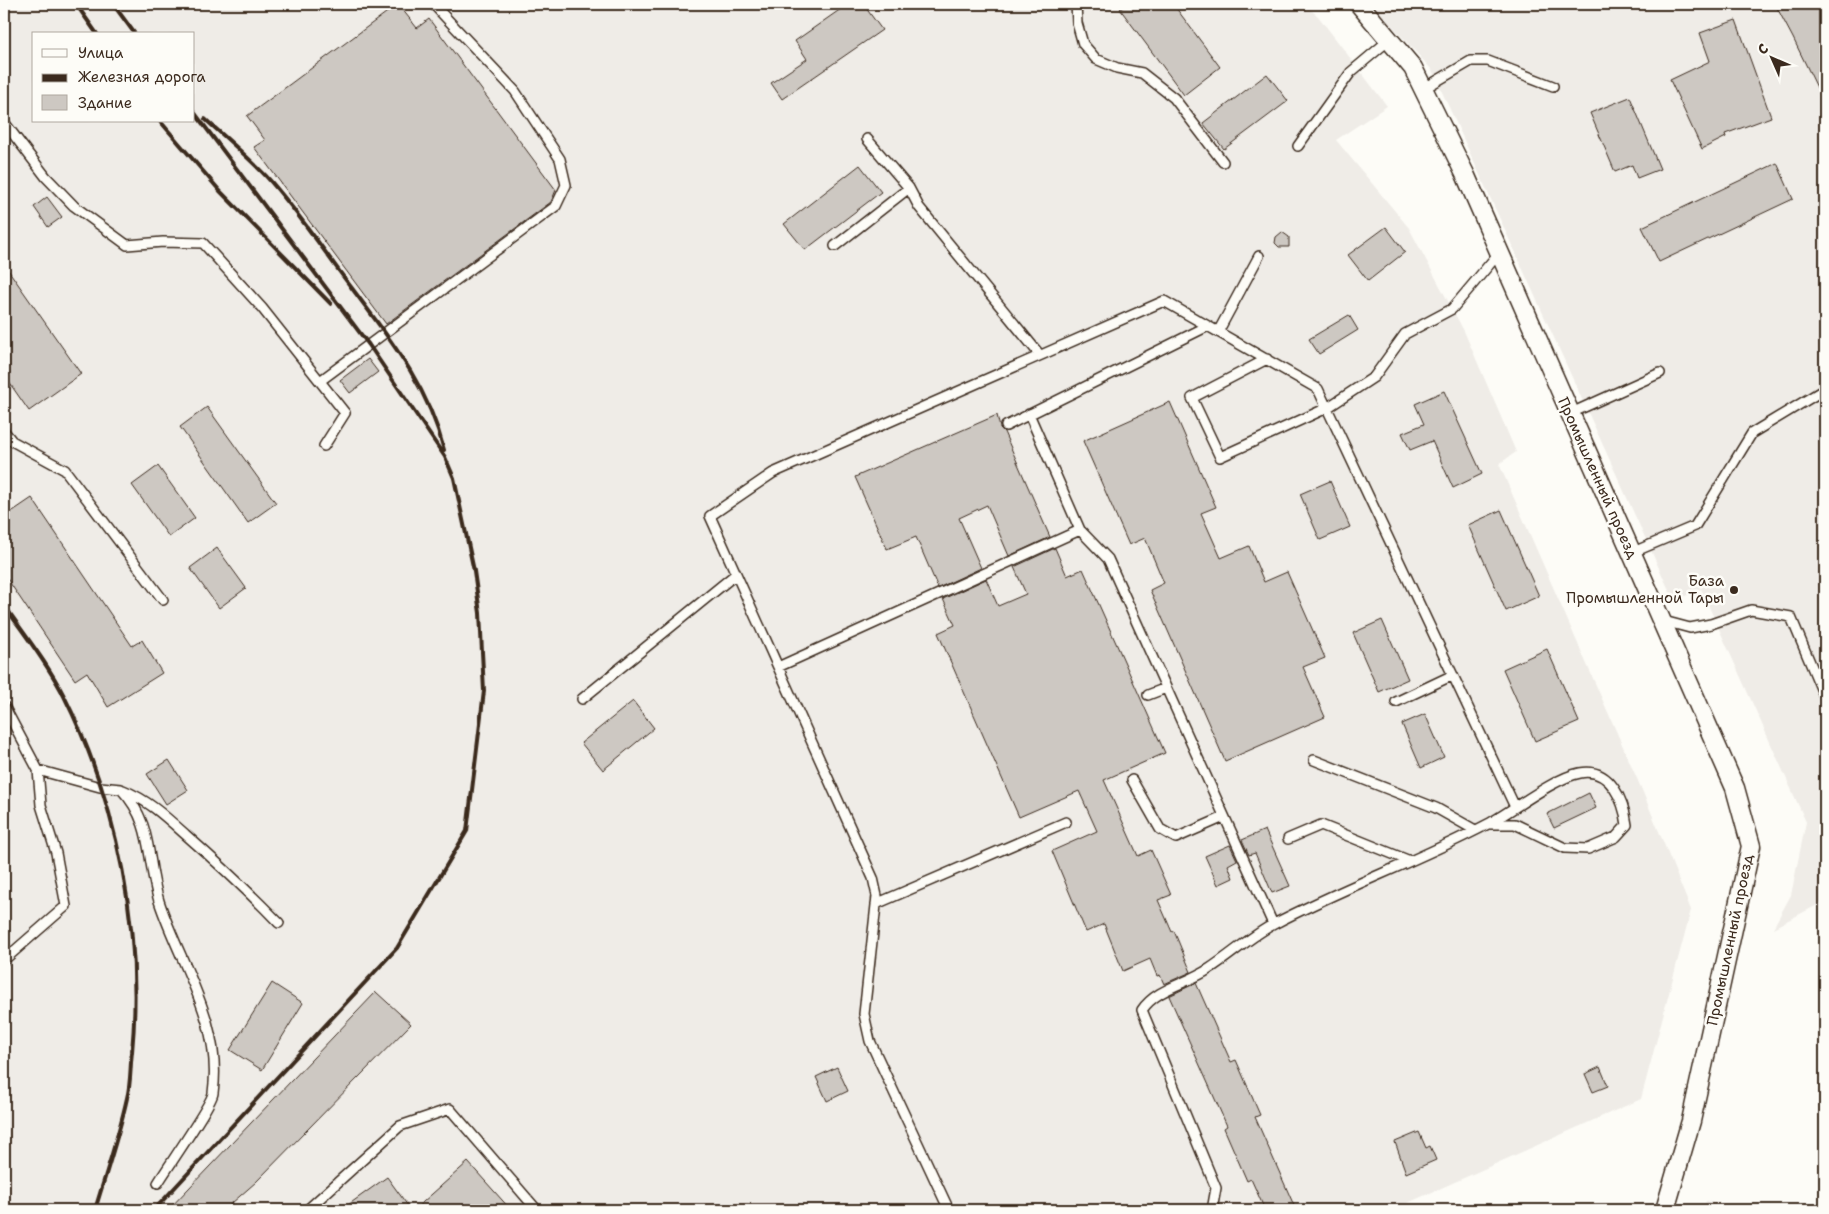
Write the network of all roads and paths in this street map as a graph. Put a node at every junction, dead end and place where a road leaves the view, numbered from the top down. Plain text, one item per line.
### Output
1 (433, 4) edge
2 (1076, 4) edge
3 (1359, 4) edge
4 (1389, 40) junction
5 (1554, 86) dead end
6 (1423, 89) junction
7 (4, 122) edge
8 (867, 139) dead end
9 (1298, 146) dead end
10 (1223, 162) dead end
11 (909, 188) junction
12 (835, 246) dead end
13 (1499, 253) junction
14 (1259, 256) dead end
15 (1208, 326) junction
16 (1218, 332) junction
17 (1040, 355) junction
18 (1267, 359) junction
19 (1660, 373) dead end
20 (320, 381) junction
21 (1825, 389) edge
22 (1327, 408) junction
23 (1029, 414) junction
24 (1569, 414) junction
25 (1006, 426) dead end
26 (4, 430) edge
27 (324, 446) dead end
28 (1080, 530) junction
29 (1631, 553) junction
30 (736, 574) junction
31 (163, 600) dead end
32 (1660, 619) junction
33 (778, 667) junction
34 (1453, 676) junction
35 (1166, 688) junction
36 (1148, 695) dead end
37 (1825, 698) edge
38 (582, 699) dead end
39 (1396, 702) dead end
40 (4, 706) edge
41 (1314, 760) dead end
42 (38, 770) junction
43 (1132, 780) dead end
44 (121, 789) junction
45 (1515, 808) junction
46 (1224, 817) junction
47 (1066, 822) dead end
48 (1488, 824) junction
49 (1476, 830) junction
50 (1288, 839) dead end
51 (1410, 861) junction
52 (876, 904) junction
53 (279, 923) dead end
54 (1273, 924) junction
55 (4, 960) edge
56 (158, 1183) dead end
57 (307, 1210) edge
58 (537, 1210) edge
59 (949, 1210) edge
60 (1212, 1210) edge
61 (1665, 1210) edge

1 - 20 lane
2 - 10 lane
3 - 4 street, Промышленный проезд
4 - 6 street, Промышленный проезд
4 - 9 lane
5 - 6 lane
6 - 13 street, Промышленный проезд
7 - 20 lane
8 - 11 lane
11 - 12 lane
11 - 17 lane
13 - 22 lane
13 - 24 street, Промышленный проезд
14 - 16 lane
15 - 16 lane
15 - 17 lane
15 - 23 lane
16 - 18 lane
17 - 30 lane
18 - 22 lane
18 - 22 lane
19 - 24 lane
20 - 27 lane
21 - 29 lane
22 - 34 lane
23 - 25 lane
23 - 28 lane
24 - 29 street, Промышленный проезд
26 - 31 lane
28 - 33 lane
28 - 35 lane
29 - 32 street, Промышленный проезд
30 - 33 lane
30 - 38 lane
32 - 37 lane
32 - 61 street, Промышленный проезд
33 - 52 lane
34 - 39 lane
34 - 45 lane
35 - 36 lane
35 - 46 lane
40 - 42 lane
41 - 49 lane
42 - 44 lane
42 - 55 lane
43 - 46 lane
44 - 53 lane
44 - 56 lane
45 - 48 lane
45 - 48 lane
46 - 54 lane
47 - 52 lane
48 - 49 lane
49 - 51 lane
50 - 51 lane
51 - 54 lane
52 - 59 lane
54 - 60 lane
57 - 58 lane

